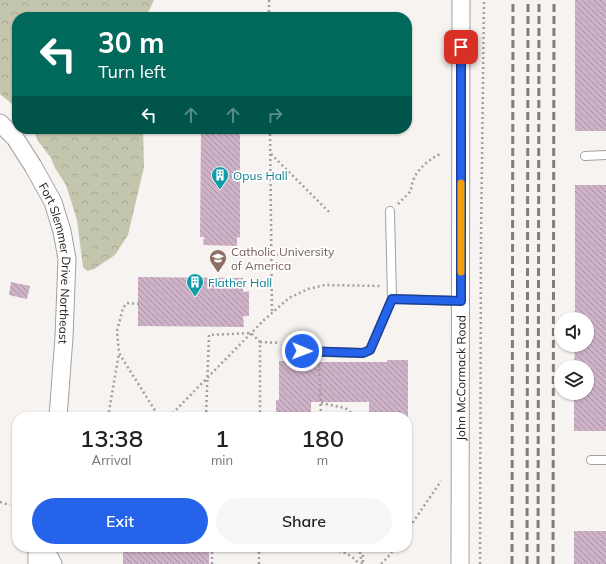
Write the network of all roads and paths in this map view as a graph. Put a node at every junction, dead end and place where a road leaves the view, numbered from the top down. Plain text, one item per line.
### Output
1 (269, 0) edge
2 (461, 0) edge
3 (484, 0) edge
4 (269, 12) edge
5 (0, 124) edge
6 (270, 134) edge
7 (270, 154) junction
8 (440, 154) dead end
9 (606, 155) edge
10 (585, 156) dead end
11 (390, 211) joint
12 (329, 212) dead end
13 (329, 254) dead end
14 (271, 255) junction
15 (392, 286) junction
16 (392, 299) junction
17 (461, 301) junction
18 (139, 304) dead end
19 (272, 313) junction
20 (251, 333) junction
21 (260, 342) junction
22 (287, 351) joint
23 (119, 353) junction
24 (319, 356) dead end
25 (207, 379) junction
26 (321, 403) junction
27 (58, 412) edge
28 (109, 412) edge
29 (156, 412) edge
30 (174, 412) edge
31 (206, 412) edge
32 (260, 412) edge
33 (321, 412) edge
34 (350, 412) edge
35 (591, 460) dead end
36 (606, 460) edge
37 (441, 481) dead end
38 (0, 502) edge
39 (10, 505) dead end
40 (412, 524) edge
41 (37, 552) edge
42 (47, 552) edge
43 (212, 552) edge
44 (259, 552) edge
45 (344, 552) edge
46 (360, 552) edge
47 (362, 552) edge
48 (392, 552) edge
49 (36, 564) edge
50 (53, 564) edge
51 (212, 564) edge
52 (260, 564) edge
53 (361, 564) edge
54 (381, 564) edge
55 (460, 564) edge
56 (480, 564) edge

1 - 4 path
2 - 17 street, John McCormack Road
3 - 56 path
5 - 27 street, Fort Slemmer Drive Northeast
6 - 7 path
7 - 12 path
7 - 14 path
8 - 11 path
9 - 10 lane
11 - 15 lane
13 - 14 path
14 - 19 path
15 - 16 lane
15 - 19 path
16 - 17 lane
16 - 22 lane
17 - 55 street, John McCormack Road
18 - 23 path
19 - 20 path
20 - 21 path
20 - 25 path
20 - 25 path
21 - 22 path
21 - 32 path
23 - 28 path
23 - 29 path
24 - 26 path
25 - 30 path
25 - 31 path
26 - 33 path
26 - 34 path
35 - 36 lane
37 - 40 path
38 - 39 path
41 - 49 street
42 - 50 street
43 - 51 path
44 - 52 path
45 - 53 path
46 - 53 path
47 - 53 path
48 - 54 path

